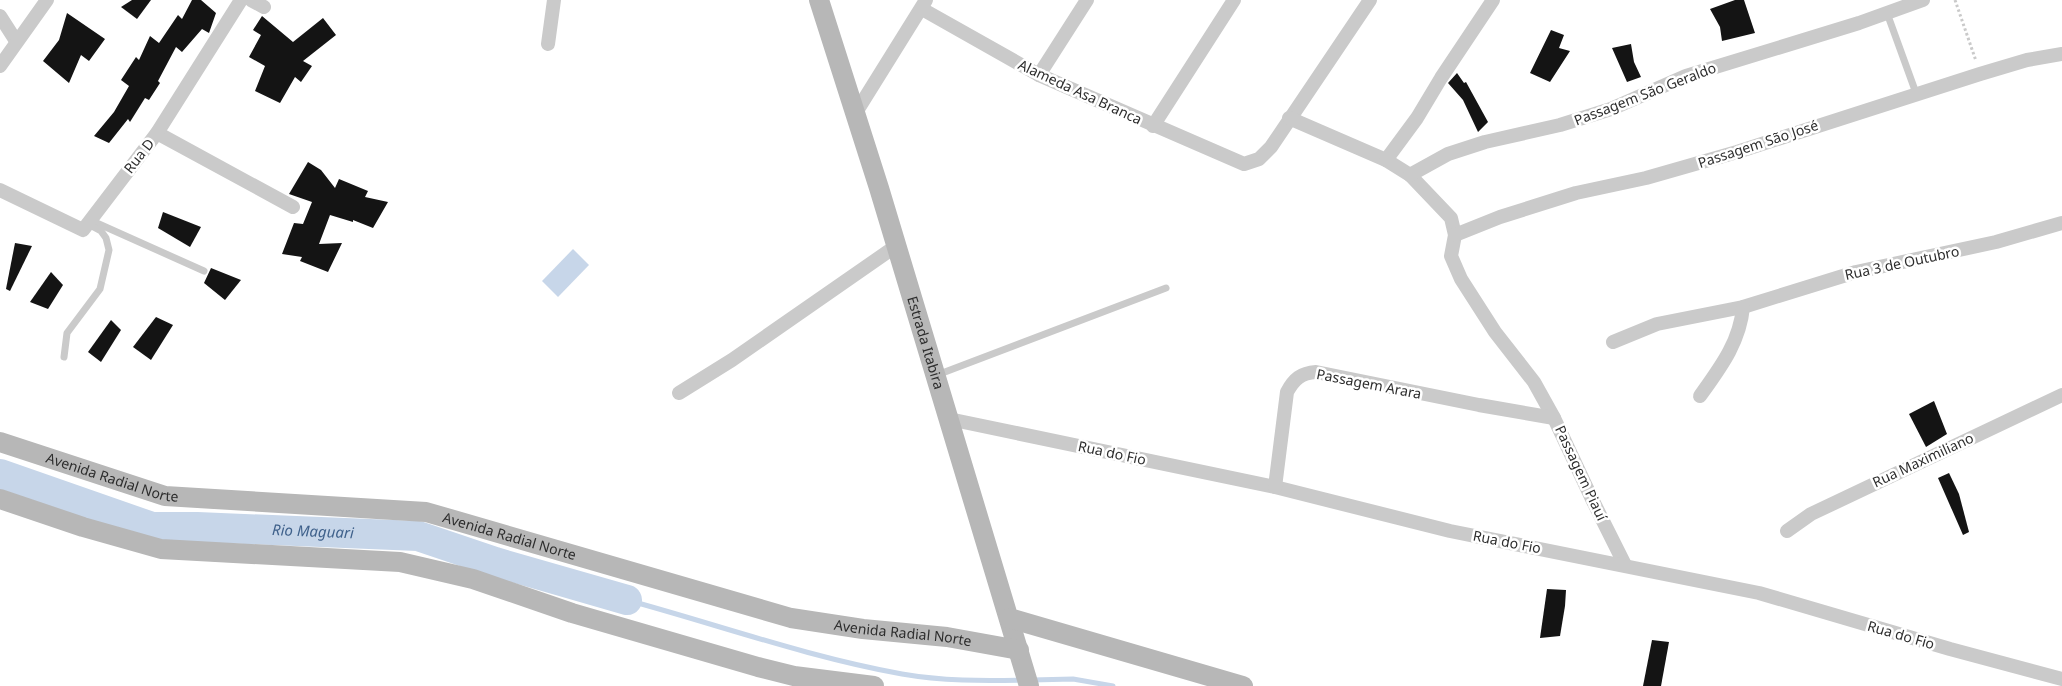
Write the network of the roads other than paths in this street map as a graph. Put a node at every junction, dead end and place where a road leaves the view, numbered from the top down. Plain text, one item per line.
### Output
1 (47, 0) edge
2 (240, 0) edge
3 (252, 0) edge
4 (554, 0) edge
5 (819, 0) edge
6 (1087, 0) edge
7 (1234, 0) edge
8 (1370, 0) edge
9 (1493, 0) edge
10 (1922, 0) edge
11 (924, 4) edge
12 (264, 7) dead end
13 (1887, 13) junction
14 (0, 16) edge
15 (16, 41) junction
16 (548, 44) dead end
17 (2062, 54) edge
18 (0, 66) edge
19 (1039, 75) junction
20 (1916, 93) junction
21 (855, 114) junction
22 (1289, 118) junction
23 (1153, 126) junction
24 (157, 133) junction
25 (1386, 160) junction
26 (1410, 175) junction
27 (0, 190) edge
28 (293, 208) dead end
29 (89, 222) junction
30 (2062, 223) edge
31 (1455, 235) junction
32 (896, 246) junction
33 (204, 271) dead end
34 (1166, 288) dead end
35 (1743, 307) junction
36 (1613, 342) dead end
37 (64, 357) dead end
38 (936, 375) junction
39 (679, 393) dead end
40 (2062, 394) edge
41 (1700, 396) dead end
42 (1554, 418) junction
43 (949, 419) junction
44 (0, 442) edge
45 (1275, 487) junction
46 (0, 499) edge
47 (1787, 530) dead end
48 (1625, 565) junction
49 (1009, 618) junction
50 (1019, 650) junction
51 (2062, 679) edge
52 (874, 686) edge
53 (1030, 686) edge
54 (1243, 686) edge

1 - 15 street
2 - 24 street, Rua D
3 - 12 street
4 - 16 street
5 - 21 main road, Estrada Itabira
6 - 19 street
7 - 23 street
8 - 22 street
9 - 25 street
10 - 13 street, Passagem São Geraldo
11 - 19 street, Alameda Asa Branca
11 - 21 street
13 - 20 lane
13 - 26 street, Passagem São Geraldo
14 - 15 street
15 - 18 street
17 - 20 street, Passagem São José
19 - 23 street, Alameda Asa Branca
20 - 31 street, Passagem São José
21 - 32 main road, Estrada Itabira
22 - 23 street, Alameda Asa Branca
22 - 25 street
24 - 28 street
24 - 29 street, Rua D
25 - 26 street
26 - 31 street
27 - 29 street
29 - 33 lane
29 - 37 lane
30 - 35 street, Rua 3 de Outubro
31 - 42 street, Passagem Piauí
32 - 38 main road, Estrada Itabira
32 - 39 street
34 - 38 lane
35 - 36 street, Rua 3 de Outubro
35 - 41 street
38 - 43 main road, Estrada Itabira
40 - 47 street, Rua Maximiliano
42 - 45 street, Passagem Arara
42 - 48 street, Passagem Piauí
43 - 45 street, Rua do Fio
43 - 49 main road, Estrada Itabira
44 - 50 main road, Avenida Radial Norte
45 - 48 street, Rua do Fio
46 - 52 main road
48 - 51 street, Rua do Fio
49 - 50 main road, Estrada Itabira
49 - 54 main road
50 - 53 main road, Estrada Itabira

